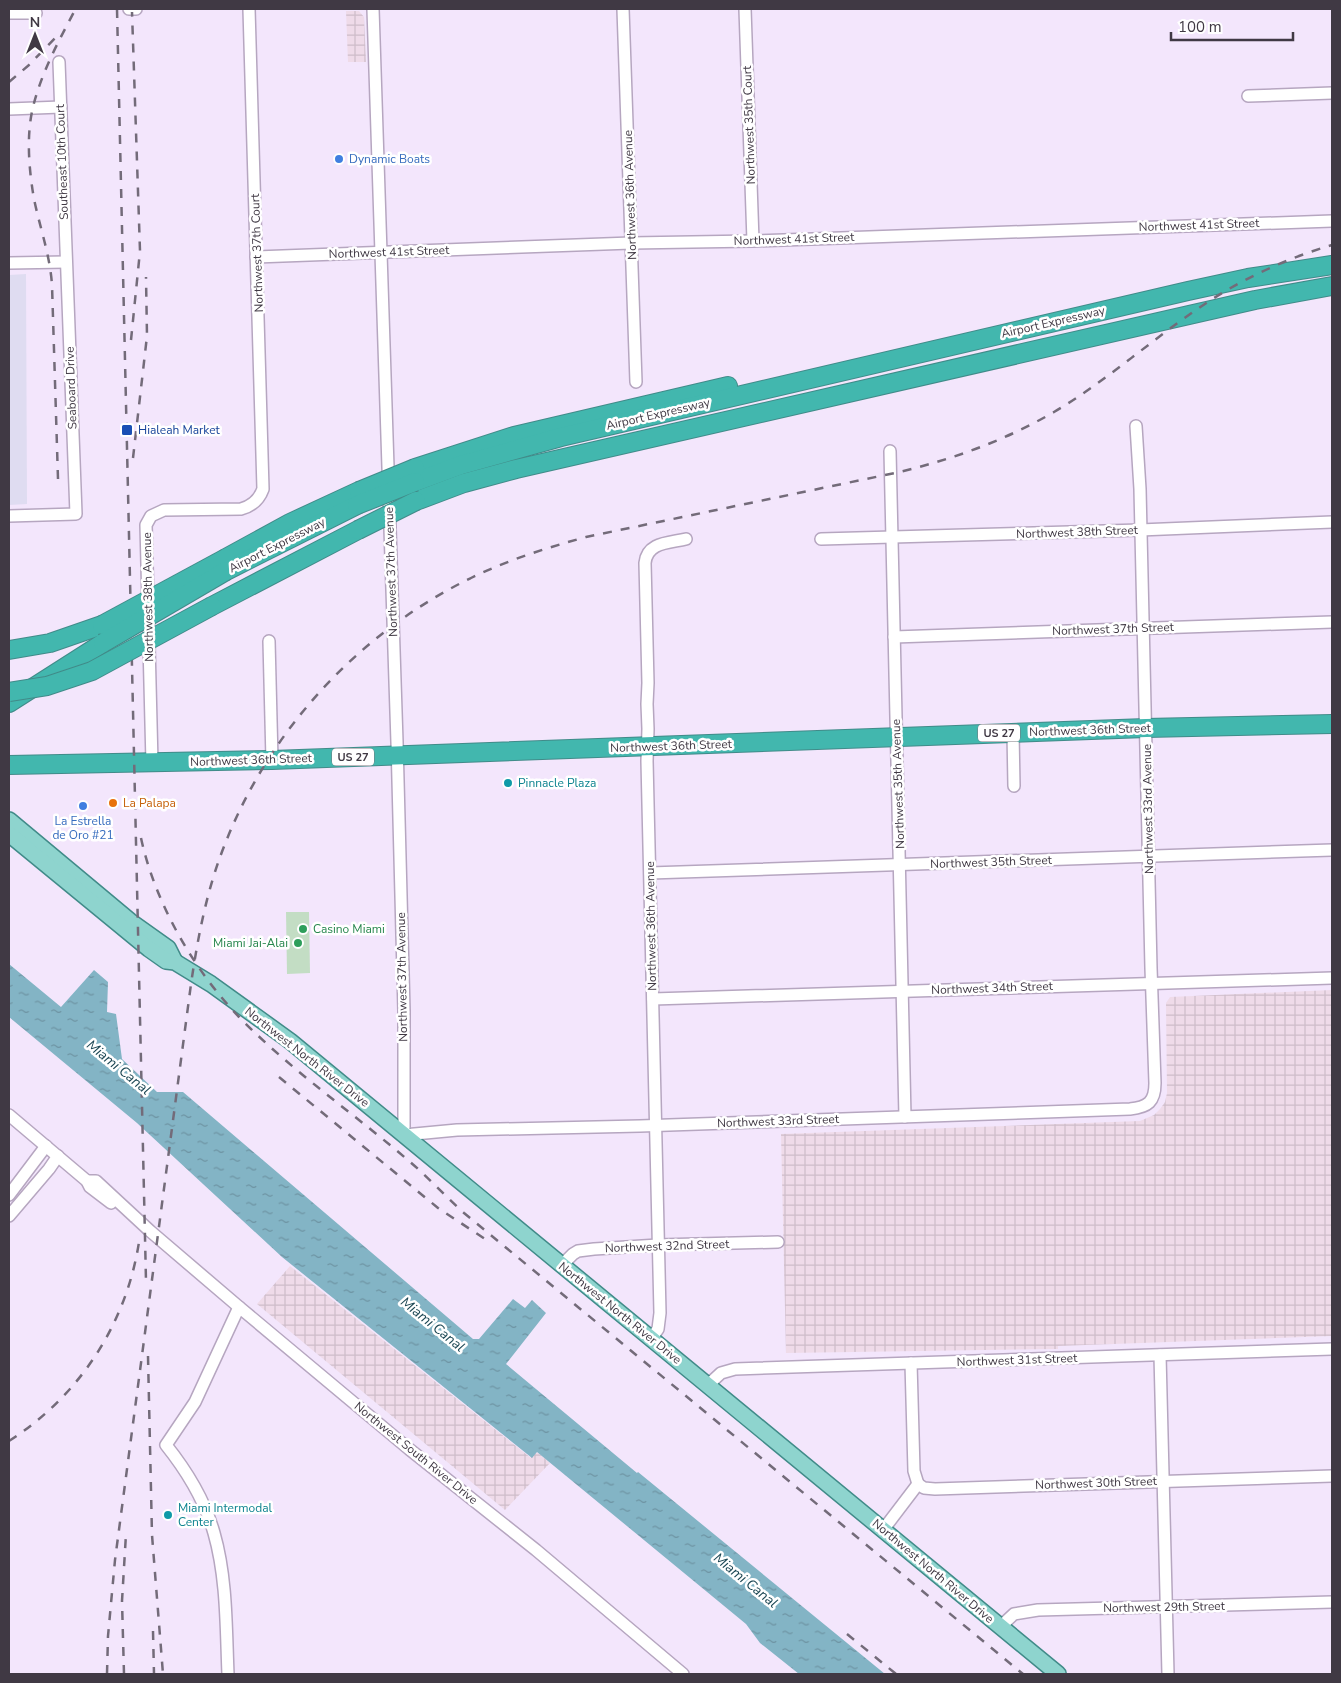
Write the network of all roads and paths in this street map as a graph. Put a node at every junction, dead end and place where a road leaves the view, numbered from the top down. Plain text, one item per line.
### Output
1 (129, 9) edge
2 (136, 9) edge
3 (249, 9) edge
4 (372, 9) edge
5 (623, 9) edge
6 (745, 9) edge
7 (9, 13) edge
8 (36, 13) dead end
9 (59, 62) dead end
10 (1332, 93) edge
11 (1248, 96) dead end
12 (60, 107) junction
13 (9, 109) edge
14 (1332, 221) edge
15 (753, 241) junction
16 (631, 243) junction
17 (381, 252) junction
18 (256, 257) junction
19 (66, 262) junction
20 (9, 263) edge
21 (1332, 264) edge
22 (1332, 286) edge
23 (636, 382) dead end
24 (1136, 426) dead end
25 (890, 450) dead end
26 (260, 497) joint
27 (9, 516) edge
28 (1332, 522) edge
29 (1140, 530) junction
30 (892, 537) junction
31 (686, 539) dead end
32 (821, 539) dead end
33 (226, 565) junction
34 (1332, 622) edge
35 (1142, 628) junction
36 (894, 637) junction
37 (269, 641) dead end
38 (9, 650) edge
39 (9, 700) edge
40 (1332, 724) edge
41 (1146, 728) junction
42 (1013, 733) junction
43 (896, 737) junction
44 (647, 746) junction
45 (397, 755) junction
46 (272, 760) junction
47 (152, 763) junction
48 (9, 765) edge
49 (1014, 786) dead end
50 (9, 820) edge
51 (9, 834) edge
52 (1332, 850) edge
53 (1149, 856) junction
54 (45, 857) junction
55 (900, 865) junction
56 (650, 873) junction
57 (1332, 978) edge
58 (1152, 982) junction
59 (902, 991) junction
60 (653, 999) junction
61 (1151, 1102) joint
62 (9, 1115) edge
63 (904, 1117) junction
64 (656, 1125) junction
65 (404, 1135) junction
66 (46, 1146) junction
67 (58, 1156) junction
68 (9, 1195) edge
69 (9, 1216) edge
70 (778, 1242) dead end
71 (658, 1245) junction
72 (562, 1266) junction
73 (239, 1307) junction
74 (651, 1339) junction
75 (1332, 1349) edge
76 (1160, 1355) junction
77 (911, 1363) junction
78 (708, 1385) junction
79 (1332, 1476) edge
80 (1163, 1481) junction
81 (918, 1484) junction
82 (883, 1530) junction
83 (1332, 1602) edge
84 (1166, 1607) junction
85 (1000, 1627) junction
86 (228, 1674) edge
87 (683, 1674) edge
88 (1058, 1674) edge
89 (1168, 1674) edge

1 - 2 street
3 - 18 street, Northwest 37th Court
4 - 17 street, Northwest 37th Avenue
5 - 16 street, Northwest 36th Avenue
6 - 15 street, Northwest 35th Court
7 - 8 street
9 - 12 street, Southeast 10th Court
10 - 11 street
12 - 13 street
12 - 19 street, Southeast 10th Court
14 - 15 street, Northwest 41st Street
15 - 16 street, Northwest 41st Street
16 - 17 street, Northwest 41st Street
16 - 23 street, Northwest 36th Avenue
17 - 18 street, Northwest 41st Street
17 - 45 street, Northwest 37th Avenue
18 - 26 street, Northwest 37th Court
19 - 20 street
19 - 27 street, Seaboard Drive
21 - 33 highway, Airport Expressway, bridge
22 - 39 highway, Airport Expressway, bridge
24 - 29 street, Northwest 33rd Avenue
25 - 30 street, Northwest 35th Avenue
26 - 47 street, Northwest 38th Avenue
28 - 29 street, Northwest 38th Street
29 - 30 street, Northwest 38th Street
29 - 35 street, Northwest 33rd Avenue
30 - 32 street, Northwest 38th Street
30 - 36 street, Northwest 35th Avenue
31 - 44 street, Northwest 36th Avenue
33 - 38 highway, bridge
33 - 39 highway, Airport Expressway, bridge
34 - 35 street, Northwest 37th Street
35 - 36 street, Northwest 37th Street
35 - 41 street, Northwest 33rd Avenue
36 - 43 street, Northwest 35th Avenue
37 - 46 street
40 - 41 highway, Northwest 36th Street / US 27
41 - 42 highway, Northwest 36th Street / US 27
41 - 53 street, Northwest 33rd Avenue
42 - 43 highway, Northwest 36th Street / US 27
42 - 49 street
43 - 44 highway, Northwest 36th Street / US 27
43 - 55 street, Northwest 35th Avenue
44 - 45 highway, Northwest 36th Street / US 27
44 - 56 street, Northwest 36th Avenue
45 - 46 highway, Northwest 36th Street / US 27
45 - 65 street, Northwest 37th Avenue
46 - 47 highway, Northwest 36th Street / US 27
47 - 48 highway, Northwest 36th Street / US 27
50 - 54 main road, Northwest North River Drive
51 - 54 main road, Northwest North River Drive
52 - 53 street, Northwest 35th Street
53 - 55 street, Northwest 35th Street
53 - 58 street, Northwest 33rd Avenue
54 - 65 main road, Northwest North River Drive
55 - 56 street, Northwest 35th Street
55 - 59 street, Northwest 35th Avenue
56 - 60 street, Northwest 36th Avenue
57 - 58 street, Northwest 34th Street
58 - 59 street, Northwest 34th Street
58 - 61 street, Northwest 33rd Avenue
59 - 60 street, Northwest 34th Street
59 - 63 street, Northwest 35th Avenue
60 - 64 street, Northwest 36th Avenue
61 - 63 street, Northwest 33rd Street
62 - 66 street, Northwest South River Drive
63 - 64 street, Northwest 33rd Street
64 - 65 street, Northwest 33rd Street
64 - 71 street, Northwest 36th Avenue
65 - 72 main road, Northwest North River Drive
66 - 67 street, Northwest South River Drive
66 - 68 street
67 - 69 street
67 - 73 street, Northwest South River Drive
70 - 71 street, Northwest 32nd Street
71 - 72 street, Northwest 32nd Street
71 - 74 street, Northwest 36th Avenue
72 - 74 main road, Northwest North River Drive
73 - 86 street
73 - 87 street, Northwest South River Drive
74 - 78 main road, Northwest North River Drive
75 - 76 street, Northwest 31st Street
76 - 77 street, Northwest 31st Street
76 - 80 street
77 - 78 street, Northwest 31st Street
77 - 81 street
78 - 82 main road, Northwest North River Drive
79 - 80 street, Northwest 30th Street
80 - 81 street, Northwest 30th Street
80 - 84 street
81 - 82 street
82 - 85 main road, Northwest North River Drive
83 - 84 street, Northwest 29th Street
84 - 85 street, Northwest 29th Street
84 - 89 street
85 - 88 main road, Northwest North River Drive

